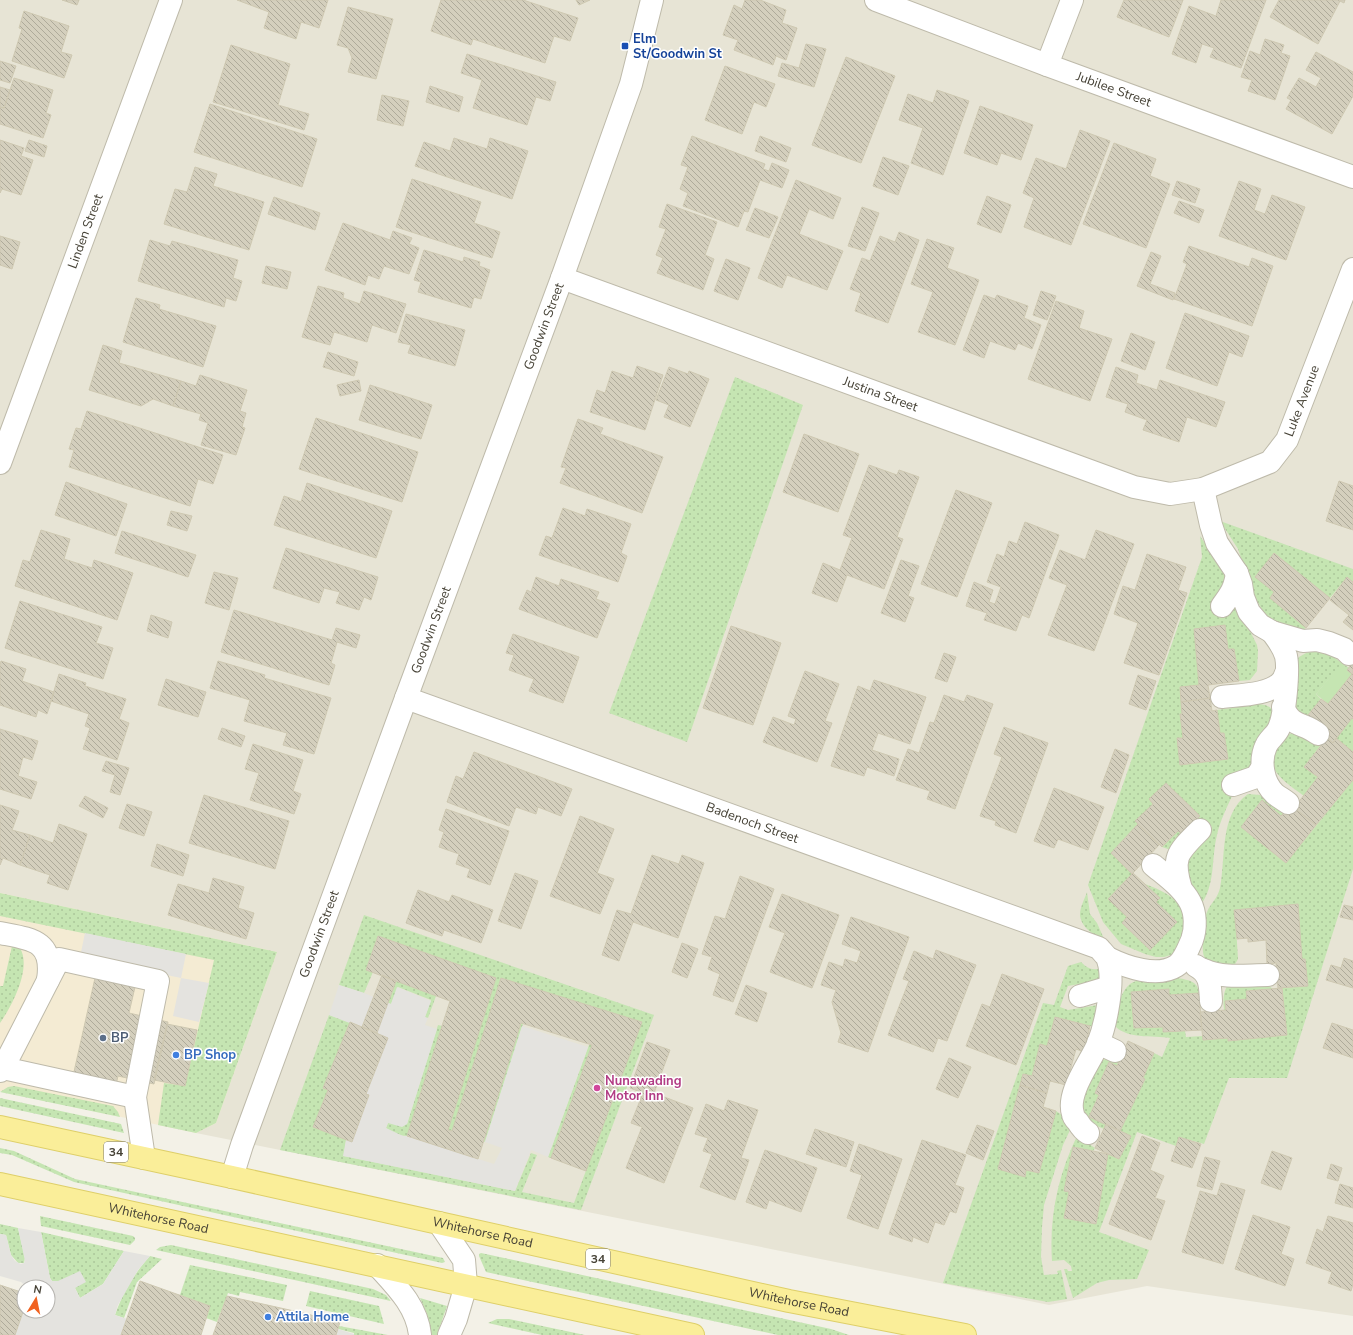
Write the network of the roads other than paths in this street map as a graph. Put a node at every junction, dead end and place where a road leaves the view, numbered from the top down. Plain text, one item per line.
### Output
1 (171, 0) edge
2 (652, 0) edge
3 (668, 0) edge
4 (876, 0) edge
5 (1072, 0) edge
6 (1047, 65) junction
7 (631, 84) junction
8 (1353, 177) edge
9 (1353, 269) edge
10 (562, 278) junction
11 (0, 463) edge
12 (1202, 489) junction
13 (1236, 573) junction
14 (1222, 606) dead end
15 (1272, 632) junction
16 (1349, 654) dead end
17 (1286, 673) junction
18 (1222, 697) dead end
19 (406, 698) junction
20 (1283, 707) junction
21 (1318, 734) dead end
22 (1262, 768) junction
23 (1233, 785) dead end
24 (1288, 803) dead end
25 (1200, 830) dead end
26 (1153, 865) dead end
27 (1181, 889) junction
28 (0, 933) edge
29 (1103, 953) junction
30 (1176, 966) junction
31 (1204, 970) junction
32 (1268, 975) dead end
33 (48, 980) junction
34 (1110, 987) junction
35 (1080, 996) dead end
36 (1211, 1001) dead end
37 (8, 1041) edge
38 (2, 1070) edge
39 (135, 1097) junction
40 (0, 1127) edge
41 (1088, 1133) dead end
42 (144, 1158) junction
43 (232, 1177) junction
44 (0, 1184) edge
45 (438, 1223) junction
46 (377, 1265) junction
47 (466, 1285) junction
48 (420, 1335) edge
49 (449, 1335) edge
50 (693, 1335) edge
51 (965, 1335) edge

1 - 11 street, Linden Street
2 - 7 street, Goodwin Street
3 - 7 street, Goodwin Street
4 - 6 street, Jubilee Street
5 - 6 street
6 - 8 street, Jubilee Street
7 - 10 street, Goodwin Street
9 - 12 street, Luke Avenue
10 - 12 street, Justina Street
10 - 19 street, Goodwin Street
12 - 13 street
13 - 14 street
13 - 15 street
15 - 16 street
15 - 17 street
17 - 18 street
17 - 20 street
19 - 29 street, Badenoch Street
19 - 43 street, Goodwin Street
20 - 21 street
20 - 22 street
22 - 23 street
22 - 24 street
25 - 27 street
26 - 27 street
27 - 30 street
28 - 33 street
29 - 30 street, Badenoch Street
29 - 34 street
30 - 31 street, Badenoch Street
31 - 32 street, Badenoch Street
31 - 36 street
33 - 37 street
33 - 39 street
34 - 35 street
34 - 41 street
37 - 38 street
38 - 39 street
39 - 42 street
40 - 42 main road, Whitehorse Road / 34
42 - 43 main road, Whitehorse Road / 34
43 - 45 main road, Whitehorse Road / 34
44 - 46 main road, Whitehorse Road
45 - 47 street
45 - 51 main road, Whitehorse Road / 34
46 - 47 main road, Whitehorse Road
46 - 48 street
47 - 49 street
47 - 50 main road, Whitehorse Road

